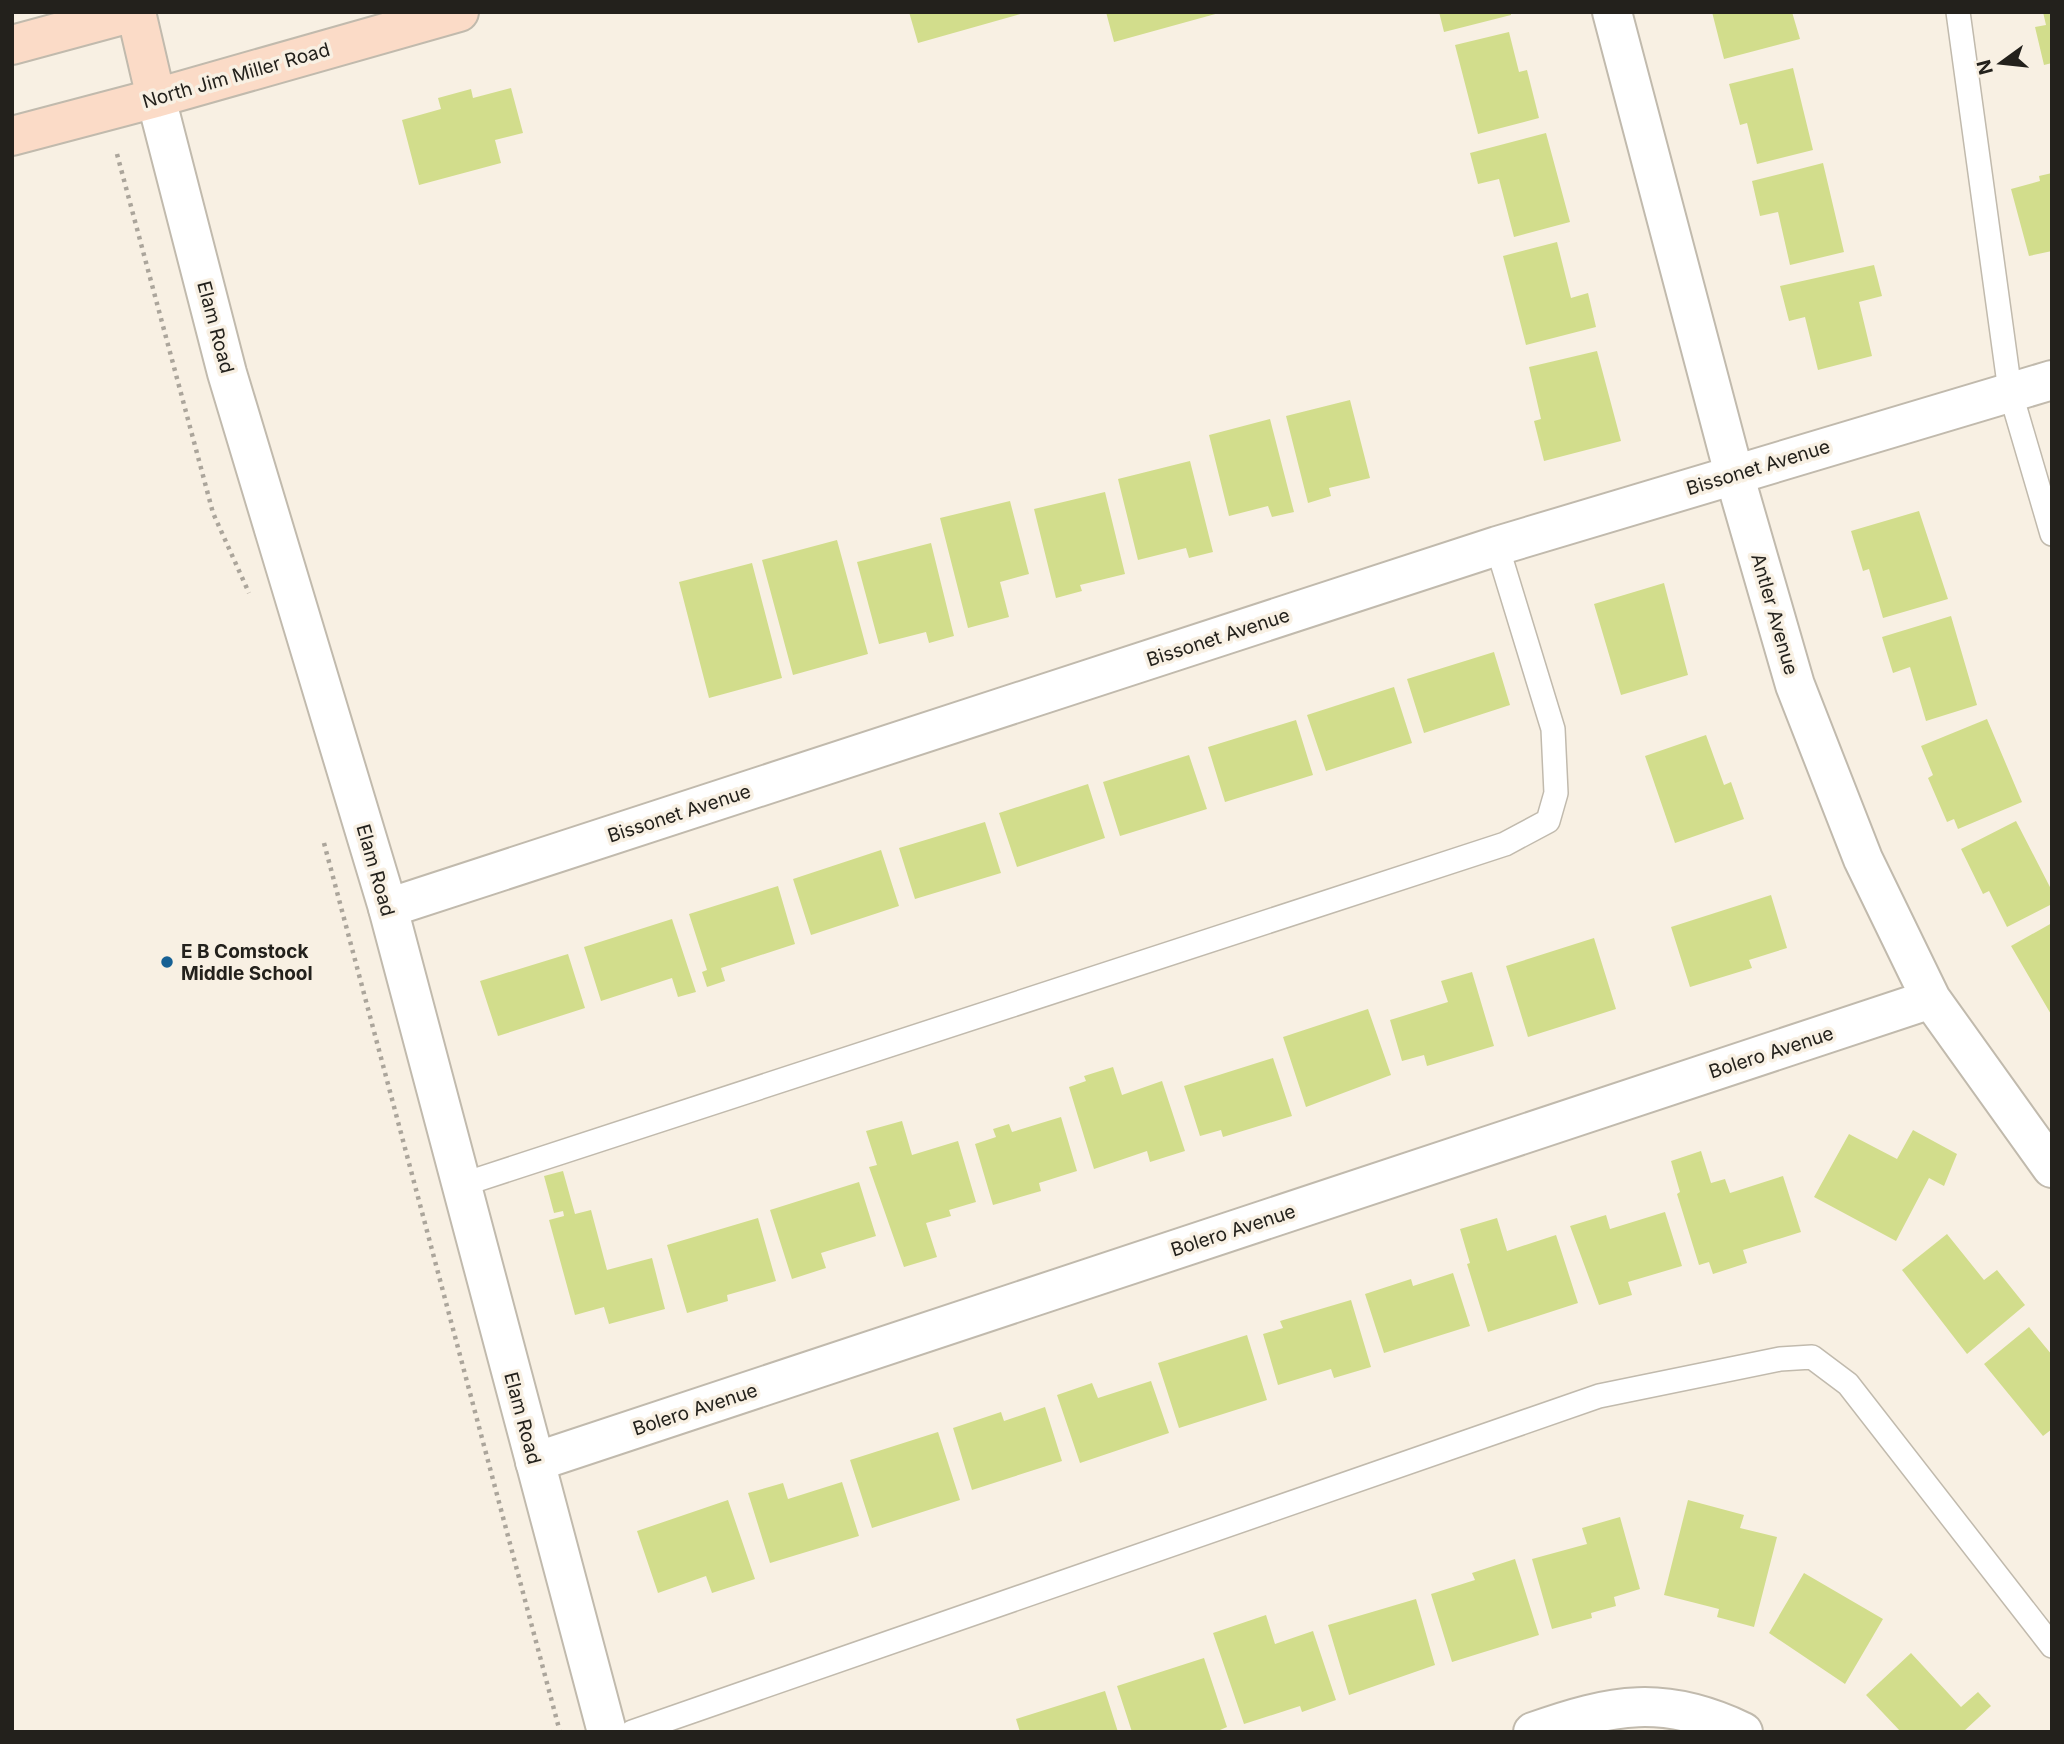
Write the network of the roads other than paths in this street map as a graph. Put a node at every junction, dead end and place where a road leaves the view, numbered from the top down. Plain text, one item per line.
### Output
1 (135, 12) edge
2 (459, 12) edge
3 (1612, 12) edge
4 (1958, 12) edge
5 (12, 45) edge
6 (156, 98) junction
7 (12, 135) edge
8 (2052, 380) edge
9 (2010, 391) junction
10 (1734, 474) junction
11 (2052, 534) edge
12 (1497, 546) junction
13 (388, 908) junction
14 (1931, 999) junction
15 (2052, 1168) edge
16 (461, 1185) junction
17 (535, 1462) junction
18 (2052, 1646) edge
19 (607, 1732) edge
20 (632, 1732) edge
21 (1533, 1732) edge
22 (1743, 1732) edge

1 - 5 main road
1 - 6 main road, Elam Road
2 - 6 main road, North Jim Miller Road
3 - 10 street, Antler Avenue
4 - 9 lane
6 - 7 main road, North Jim Miller Road
6 - 13 street, Elam Road
8 - 9 street, Bissonet Avenue
9 - 10 street, Bissonet Avenue
9 - 11 lane
10 - 12 street, Bissonet Avenue
10 - 14 street, Antler Avenue
12 - 13 street, Bissonet Avenue
12 - 16 lane
13 - 16 street, Elam Road
14 - 15 street, Antler Avenue
14 - 17 street, Bolero Avenue
16 - 17 street, Elam Road
17 - 19 street, Elam Road
18 - 20 lane
21 - 22 street

